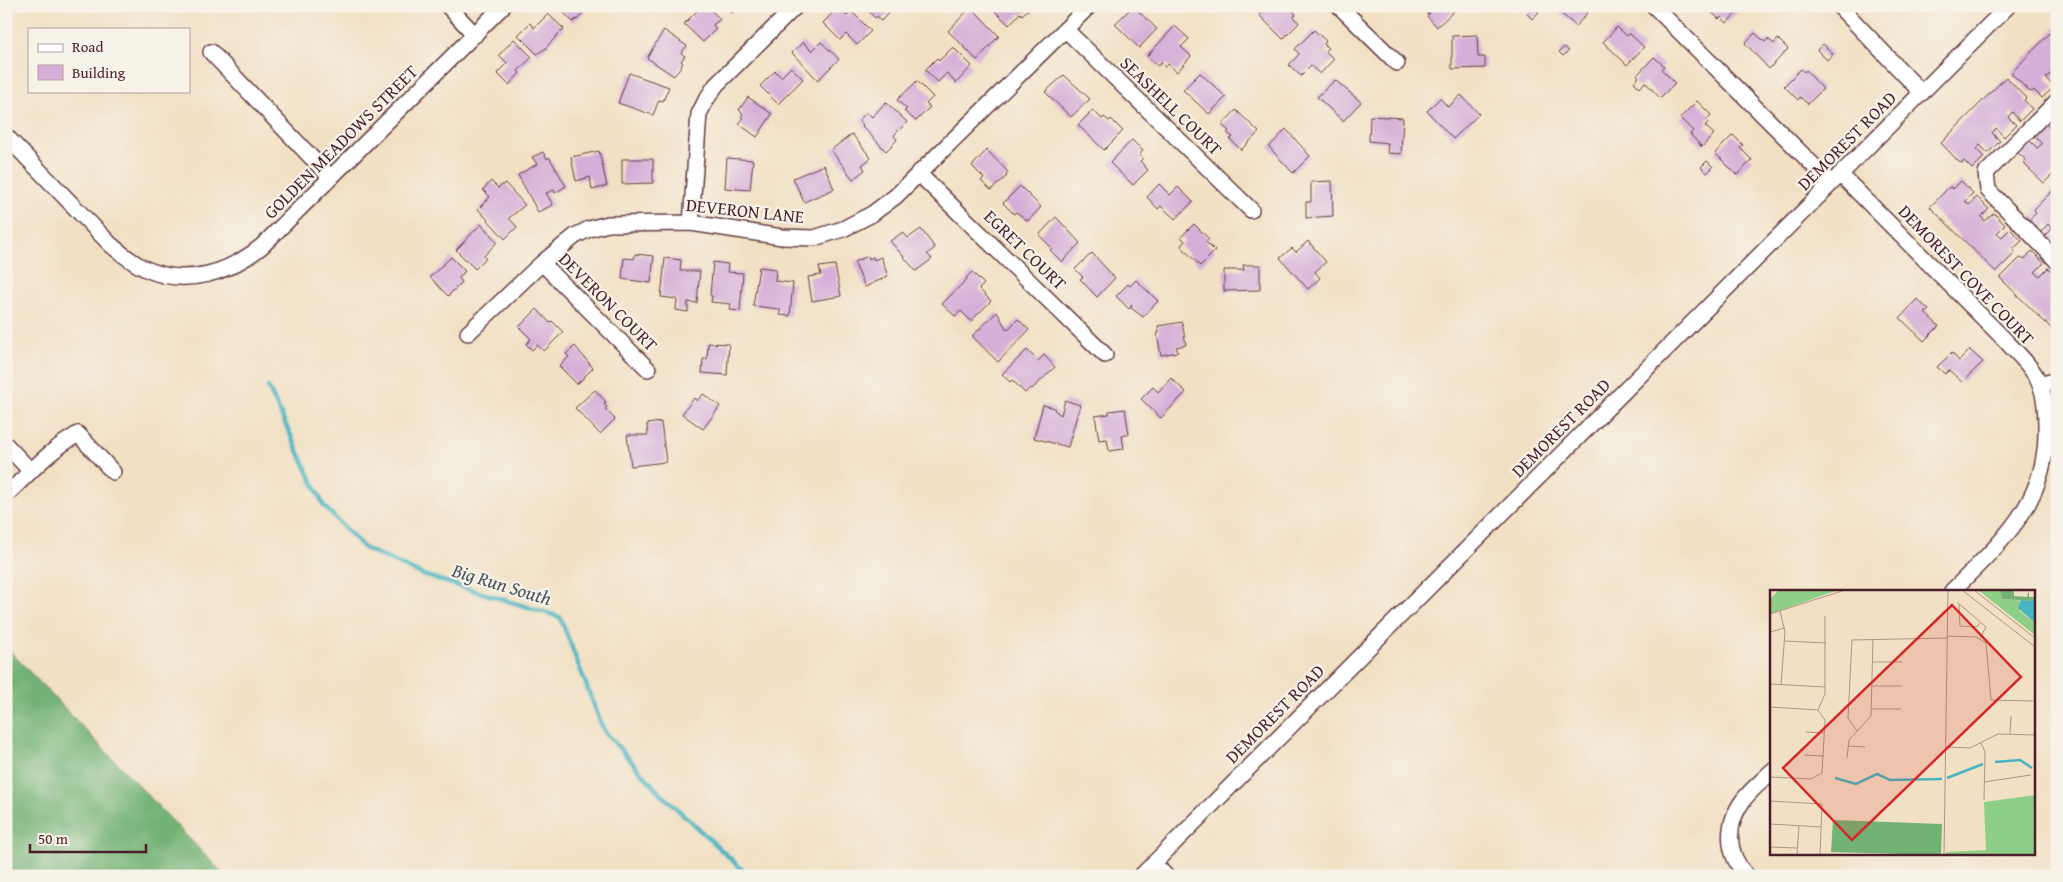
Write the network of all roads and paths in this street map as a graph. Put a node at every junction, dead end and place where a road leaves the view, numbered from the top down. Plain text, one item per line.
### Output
1 (448, 6) edge
2 (503, 6) edge
3 (796, 6) edge
4 (1089, 6) edge
5 (1338, 6) edge
6 (1654, 6) edge
7 (1839, 6) edge
8 (2008, 6) edge
9 (1066, 30) junction
10 (475, 35) junction
11 (211, 52) dead end
12 (1397, 63) dead end
13 (1922, 93) junction
14 (2057, 101) edge
15 (6, 136) edge
16 (918, 173) junction
17 (331, 178) junction
18 (1835, 178) junction
19 (1250, 210) dead end
20 (691, 223) junction
21 (2057, 261) edge
22 (542, 263) junction
23 (468, 333) dead end
24 (1105, 355) dead end
25 (648, 368) dead end
26 (2057, 380) edge
27 (2040, 385) junction
28 (6, 445) edge
29 (29, 471) junction
30 (113, 472) dead end
31 (6, 495) edge
32 (1953, 590) edge
33 (1770, 773) edge
34 (1154, 863) junction
35 (1141, 876) edge
36 (1166, 876) edge
37 (1747, 876) edge

1 - 10 street
2 - 10 street, GOLDEN MEADOWS STREET
3 - 20 street
4 - 9 street, DEVERON LANE
5 - 12 street
6 - 18 street, DEMOREST COVE COURT
7 - 13 street
8 - 13 street, DEMOREST ROAD
9 - 16 street, DEVERON LANE
9 - 19 street, SEASHELL COURT
10 - 17 street, GOLDEN MEADOWS STREET
11 - 17 street
13 - 18 street, DEMOREST ROAD
14 - 21 street
15 - 17 street, GOLDEN MEADOWS STREET
16 - 20 street, DEVERON LANE
16 - 24 street, EGRET COURT
18 - 27 street, DEMOREST COVE COURT
18 - 34 street, DEMOREST ROAD
20 - 22 street, DEVERON LANE
22 - 23 street, DEVERON LANE
22 - 25 street, DEVERON COURT
26 - 27 street
27 - 32 street, DEMOREST COVE COURT
28 - 29 street
29 - 30 street
29 - 31 street
33 - 37 street
34 - 35 street, DEMOREST ROAD
34 - 36 street

